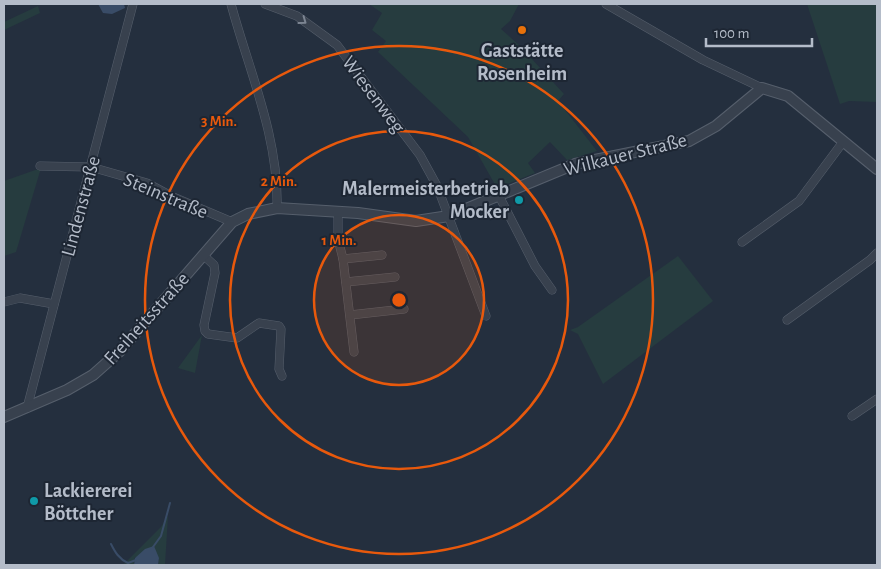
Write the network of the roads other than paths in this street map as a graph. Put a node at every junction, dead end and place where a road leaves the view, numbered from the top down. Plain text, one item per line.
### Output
1 (133, 4) edge
2 (231, 4) edge
3 (266, 4) edge
4 (606, 4) edge
5 (762, 88) junction
6 (843, 142) junction
7 (40, 166) dead end
8 (91, 167) junction
9 (877, 169) edge
10 (498, 194) junction
11 (277, 208) junction
12 (338, 213) junction
13 (449, 216) junction
14 (232, 222) junction
15 (742, 242) dead end
16 (877, 253) edge
17 (203, 255) junction
18 (382, 255) dead end
19 (343, 259) junction
20 (394, 277) dead end
21 (346, 282) junction
22 (552, 290) dead end
23 (4, 302) edge
24 (54, 304) junction
25 (404, 309) dead end
26 (350, 315) junction
27 (486, 316) dead end
28 (787, 320) dead end
29 (354, 352) dead end
30 (282, 376) dead end
31 (877, 399) edge
32 (27, 408) junction
33 (852, 416) dead end
34 (4, 417) edge

1 - 8 street, Lindenstraße
2 - 11 street
3 -> 13 street, Wiesenweg
4 - 5 street
5 - 6 street
5 - 10 street, Wilkauer Straße
6 - 9 street
6 - 15 street
7 - 8 street, Steinstraße
8 - 14 street, Steinstraße
8 - 24 street, Lindenstraße
10 - 13 street, Wilkauer Straße
10 - 22 street
11 - 12 street, Wilkauer Straße
11 - 14 street, Freiheitsstraße
12 - 13 street, Wilkauer Straße
12 - 19 street
13 - 27 street, Wiesenweg
14 - 17 street, Freiheitsstraße
16 - 28 street
17 - 30 street
17 - 32 street, Freiheitsstraße
18 - 19 street
19 - 21 street
20 - 21 street
21 - 26 street
23 - 24 street
24 - 32 street, Lindenstraße
25 - 26 street
26 - 29 street
31 - 33 street
32 - 34 street, Freiheitsstraße

